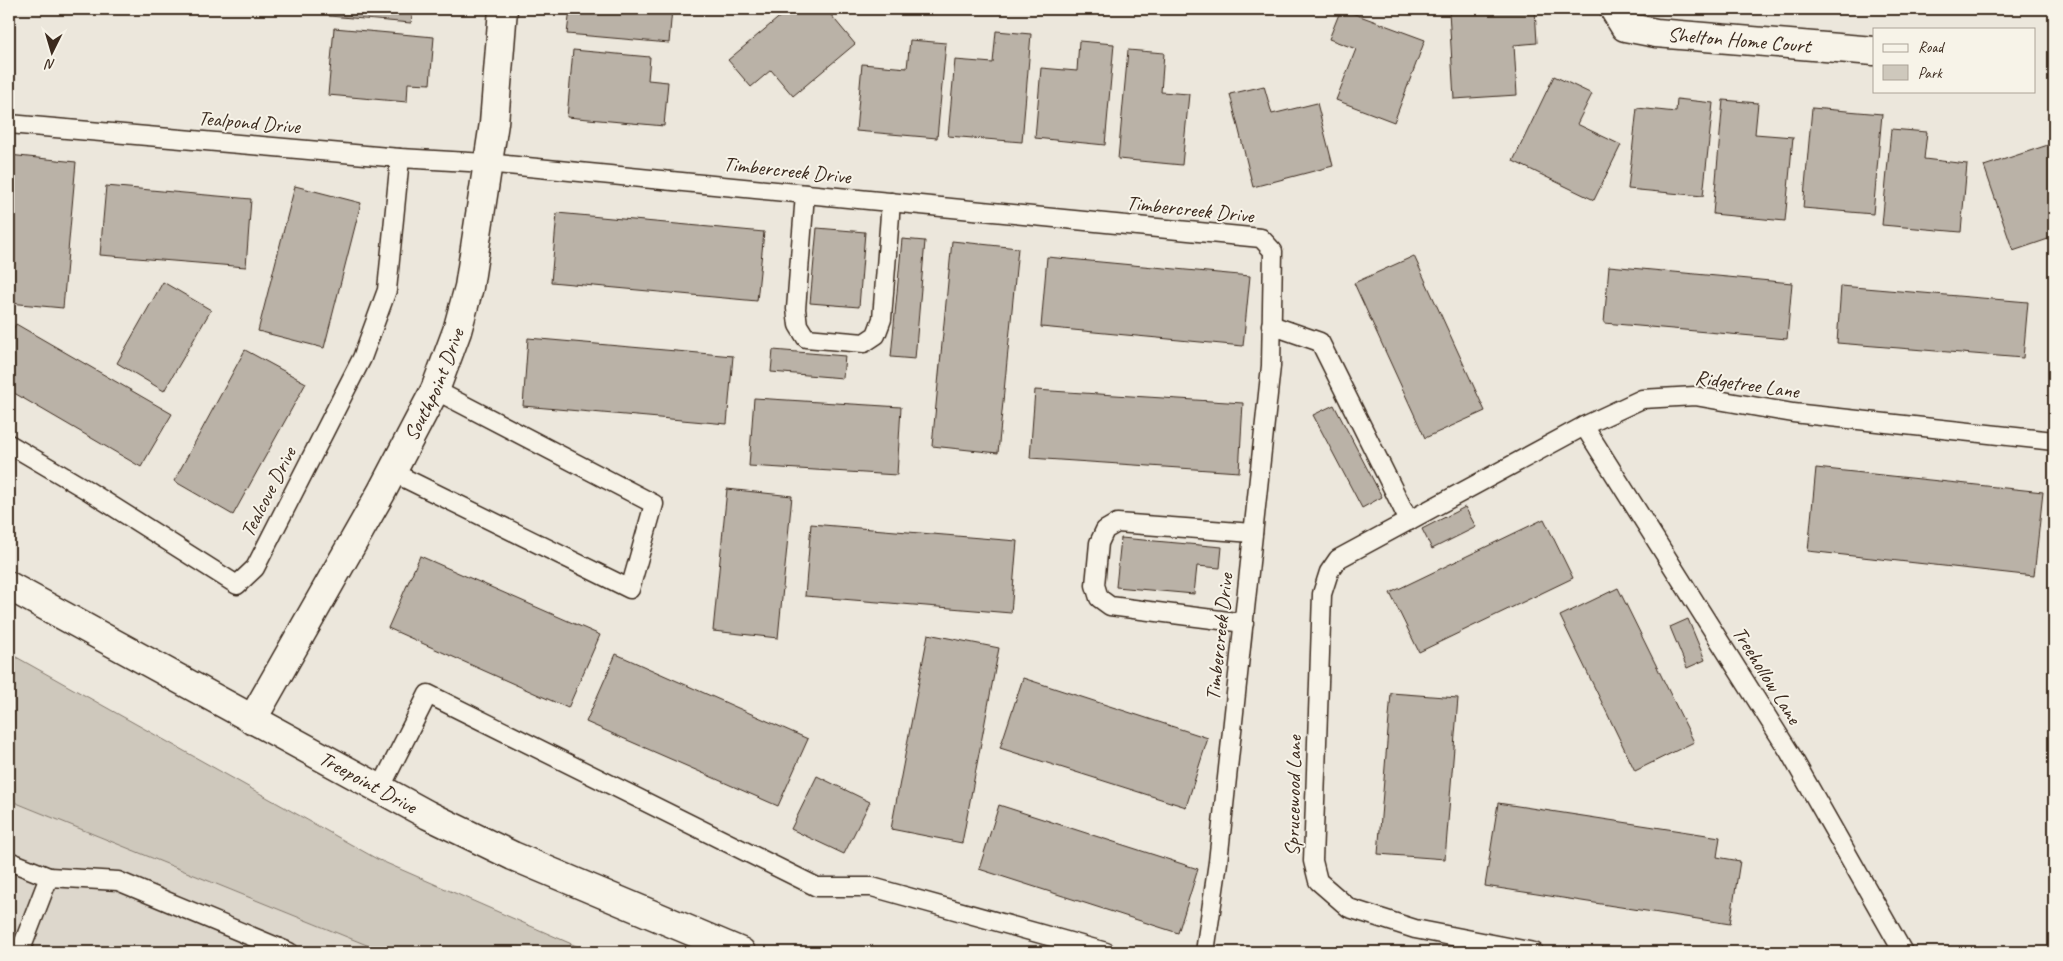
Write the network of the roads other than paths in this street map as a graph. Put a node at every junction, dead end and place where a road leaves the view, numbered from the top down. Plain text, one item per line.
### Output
1 (503, 9) edge
2 (1614, 9) edge
3 (1873, 51) edge
4 (9, 124) edge
5 (400, 158) junction
6 (486, 163) junction
7 (805, 194) junction
8 (891, 202) junction
9 (1272, 325) junction
10 (435, 390) junction
11 (1584, 426) junction
12 (2054, 440) edge
13 (9, 444) edge
14 (392, 472) junction
15 (1409, 521) junction
16 (1253, 534) junction
17 (1329, 572) joint
18 (9, 586) edge
19 (1244, 623) junction
20 (252, 720) junction
21 (380, 790) junction
22 (9, 861) edge
23 (49, 877) junction
24 (20, 952) edge
25 (289, 952) edge
26 (741, 952) edge
27 (1106, 952) edge
28 (1205, 952) edge
29 (1534, 952) edge
30 (1903, 952) edge

1 - 6 street, Southpoint Drive
2 - 3 street, Shelton Home Court
4 - 5 lane, Tealpond Drive
5 - 6 lane, Tealpond Drive
5 - 13 lane, Tealcove Drive
6 - 7 lane, Timbercreek Drive
6 - 10 street, Southpoint Drive
7 - 8 lane, Timbercreek Drive
7 - 8 lane
8 - 9 lane, Timbercreek Drive
9 - 15 lane
9 - 16 lane, Timbercreek Drive
10 - 14 street, Southpoint Drive
10 - 14 lane
11 - 12 lane, Ridgetree Lane
11 - 15 lane, Ridgetree Lane
11 - 30 lane, Treehollow Lane
14 - 20 street, Southpoint Drive
15 - 17 lane, Ridgetree Lane
16 - 19 lane, Timbercreek Drive
16 - 19 lane
17 - 29 lane, Sprucewood Lane
18 - 20 street, Treepoint Drive
19 - 28 lane, Timbercreek Drive
20 - 21 street, Treepoint Drive
21 - 26 street, Treepoint Drive
21 - 27 lane
22 - 23 lane
23 - 24 lane
23 - 25 lane

